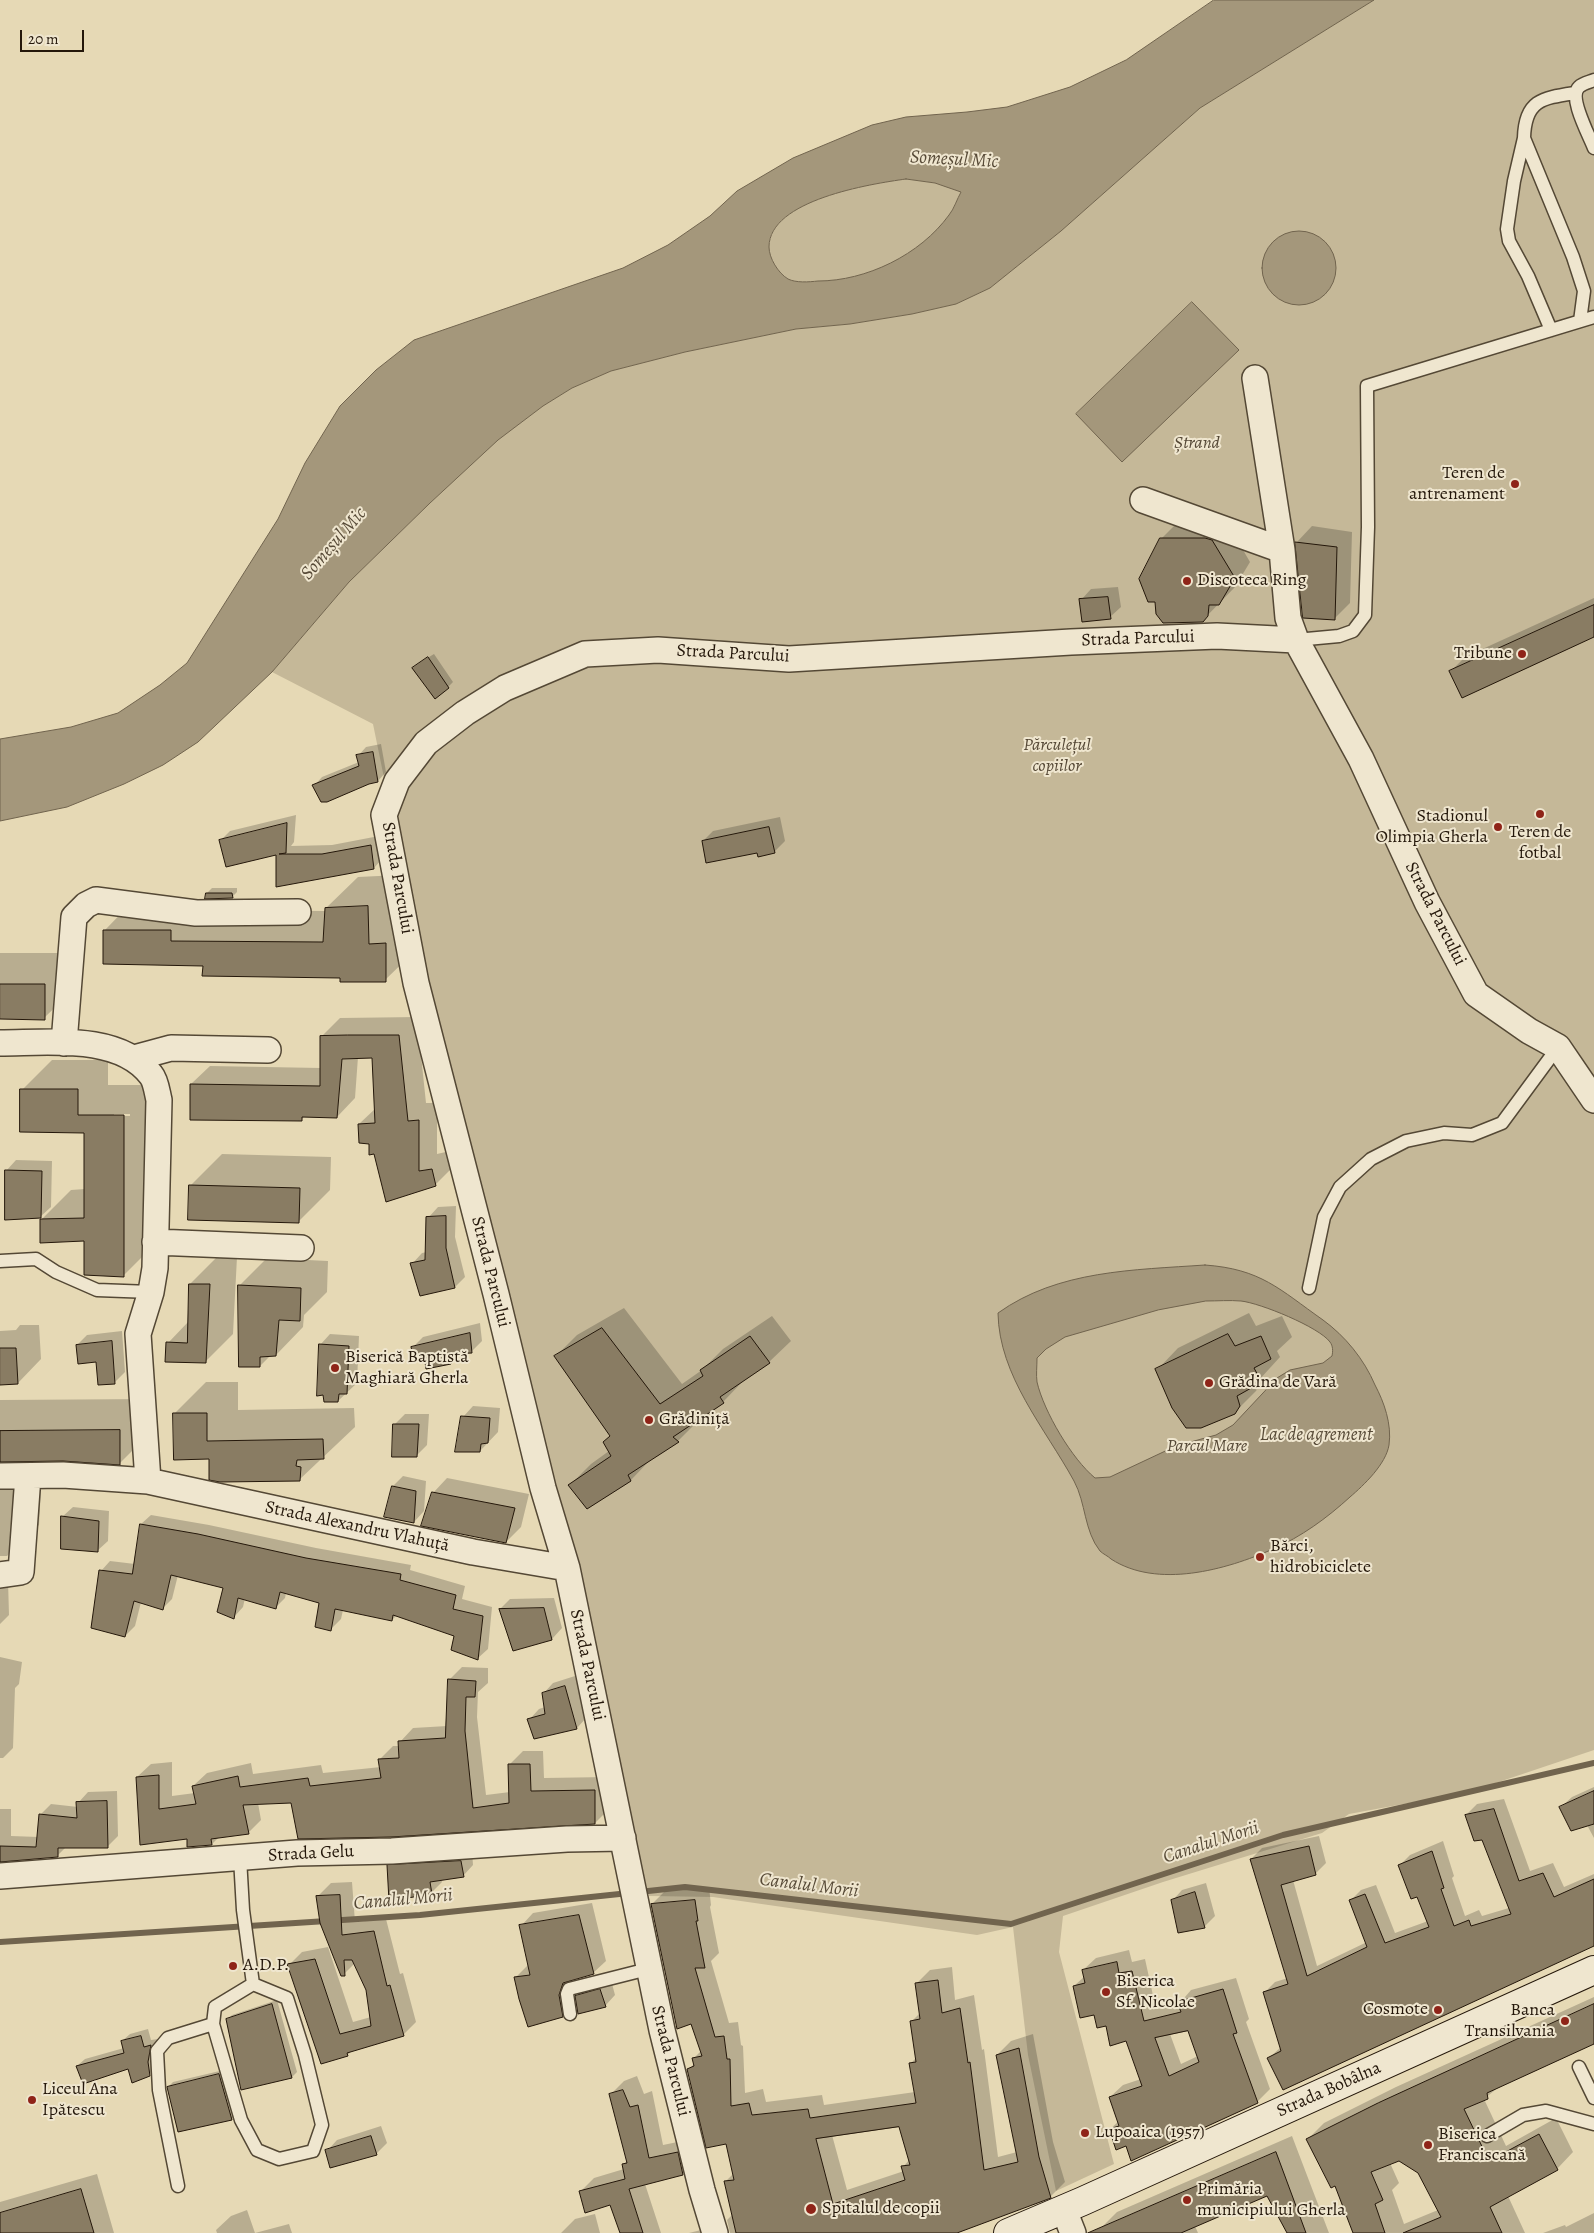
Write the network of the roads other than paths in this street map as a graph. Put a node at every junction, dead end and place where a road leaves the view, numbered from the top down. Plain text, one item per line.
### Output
1 (1594, 80) edge
2 (1575, 93) junction
3 (1524, 138) junction
4 (1594, 148) edge
5 (1594, 317) edge
6 (1580, 321) junction
7 (1551, 330) junction
8 (1255, 378) dead end
9 (1143, 500) dead end
10 (1282, 550) junction
11 (1296, 640) junction
12 (298, 912) dead end
13 (0, 1043) edge
14 (64, 1043) junction
15 (1558, 1046) junction
16 (268, 1050) dead end
17 (134, 1058) junction
18 (1594, 1100) edge
19 (155, 1242) junction
20 (301, 1248) dead end
21 (0, 1261) edge
22 (1309, 1288) dead end
23 (151, 1292) junction
24 (0, 1476) edge
25 (28, 1476) junction
26 (148, 1481) junction
27 (567, 1568) junction
28 (0, 1575) edge
29 (625, 1849) junction
30 (240, 1858) junction
31 (0, 1876) edge
32 (648, 1968) junction
33 (1594, 1970) edge
34 (253, 1984) junction
35 (570, 2014) dead end
36 (213, 2024) junction
37 (1580, 2067) dead end
38 (1594, 2098) edge
39 (1594, 2124) edge
40 (1487, 2136) dead end
41 (178, 2186) dead end
42 (1069, 2221) edge
43 (715, 2233) edge
44 (1008, 2233) edge

1 - 2 lane
2 - 3 lane
2 - 4 lane
3 - 6 lane
3 - 7 lane
5 - 6 lane
6 - 7 lane
7 - 11 lane
8 - 10 street
9 - 10 street
10 - 11 street
11 - 15 street, Strada Parcului
11 - 27 street, Strada Parcului
12 - 14 street
13 - 14 street
14 - 17 street
15 - 18 street, Strada Parcului
15 - 22 lane
16 - 17 street
17 - 19 street
19 - 20 street
19 - 23 street
21 - 23 lane
23 - 26 street
24 - 25 street, Strada Alexandru Vlahuță
25 - 26 street, Strada Alexandru Vlahuță
25 - 28 street
26 - 27 street, Strada Alexandru Vlahuță
27 - 29 street, Strada Parcului
29 - 30 street, Strada Gelu
29 - 32 street, Strada Parcului
30 - 31 street, Strada Gelu
30 - 34 lane
32 - 35 lane
32 - 43 street, Strada Parcului
33 - 42 main road, Strada Bobâlna
34 - 36 lane
34 - 36 lane
36 - 41 lane
37 - 38 lane
39 - 40 lane
42 - 44 main road, Strada Bobâlna

